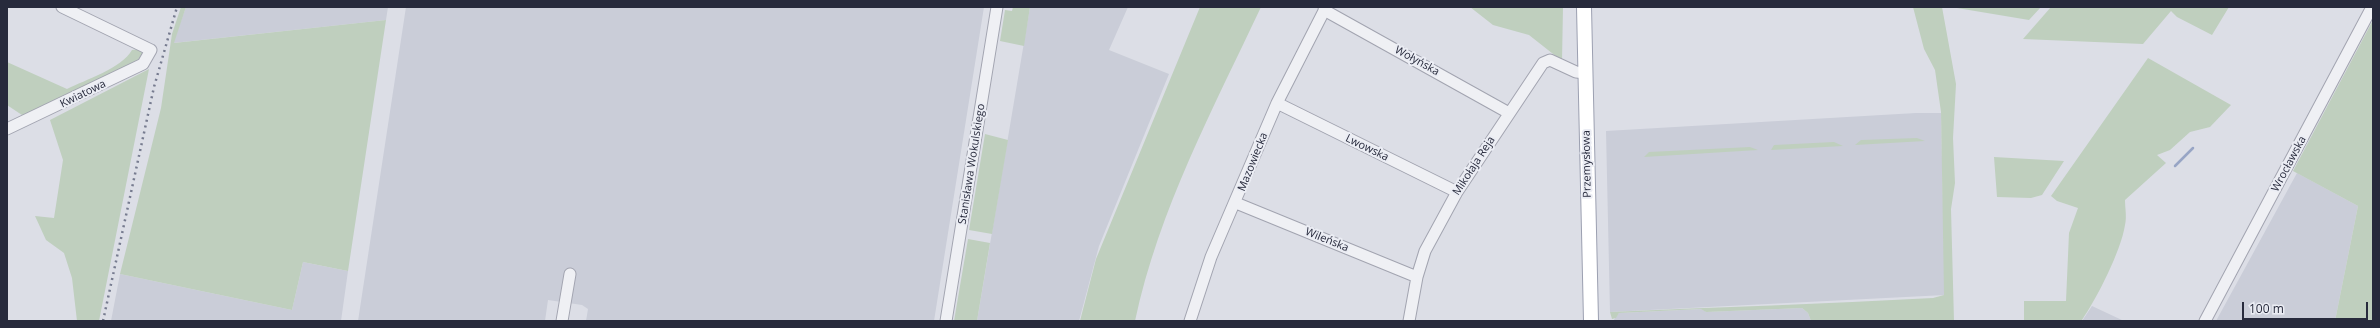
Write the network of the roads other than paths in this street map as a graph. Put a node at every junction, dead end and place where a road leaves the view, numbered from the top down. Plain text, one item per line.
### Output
1 (62, 7) edge
2 (998, 7) edge
3 (1584, 7) edge
4 (2372, 7) edge
5 (1325, 8) edge
6 (1586, 73) junction
7 (1277, 103) junction
8 (1509, 113) junction
9 (7, 129) edge
10 (1457, 192) junction
11 (1236, 203) junction
12 (570, 274) dead end
13 (1417, 278) junction
14 (562, 321) edge
15 (946, 321) edge
16 (1190, 321) edge
17 (1409, 321) edge
18 (1591, 321) edge
19 (2206, 321) edge

1 - 9 street, Kwiatowa
2 - 15 street, Stanisława Wokulskiego
3 - 6 main road, Przemysłowa
4 - 19 street, Wrocławska
5 - 7 street, Mazowiecka
5 - 8 street, Wołyńska
6 - 8 street, Mikołaja Reja
6 - 18 main road, Przemysłowa
7 - 10 street, Lwowska
7 - 11 street, Mazowiecka
8 - 10 street, Mikołaja Reja
10 - 13 street, Mikołaja Reja
11 - 13 street, Wileńska
11 - 16 street, Mazowiecka
12 - 14 street
13 - 17 street, Mikołaja Reja

